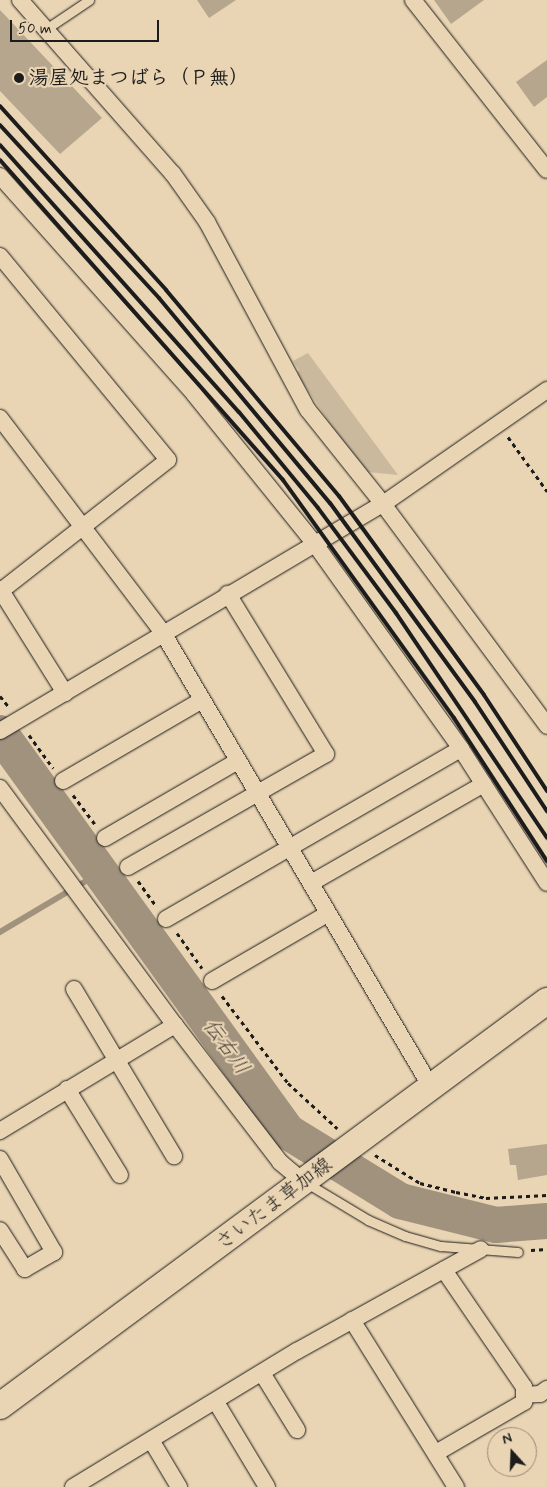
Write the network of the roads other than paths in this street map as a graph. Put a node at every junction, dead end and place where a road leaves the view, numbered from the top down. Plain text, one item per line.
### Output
1 (20, 0) edge
2 (89, 0) edge
3 (414, 0) edge
4 (46, 29) junction
5 (547, 170) edge
6 (0, 176) edge
7 (0, 256) edge
8 (547, 390) edge
9 (0, 418) edge
10 (384, 504) junction
11 (82, 529) junction
12 (315, 544) junction
13 (1, 590) edge
14 (228, 594) junction
15 (163, 633) junction
16 (65, 692) junction
17 (202, 700) junction
18 (547, 726) edge
19 (0, 731) edge
20 (461, 749) junction
21 (238, 761) junction
22 (63, 781) road end
23 (484, 784) junction
24 (0, 788) edge
25 (258, 794) junction
26 (105, 838) road end
27 (290, 847) junction
28 (128, 867) road end
29 (311, 883) junction
30 (547, 883) edge
31 (328, 914) junction
32 (166, 919) road end
33 (212, 981) road end
34 (74, 989) dead end
35 (547, 1001) edge
36 (175, 1025) junction
37 (116, 1059) junction
38 (431, 1087) junction
39 (67, 1089) junction
40 (0, 1130) edge
41 (174, 1156) dead end
42 (0, 1159) edge
43 (120, 1175) dead end
44 (303, 1181) junction
45 (0, 1230) edge
46 (481, 1249) junction
47 (518, 1252) dead end
48 (444, 1270) junction
49 (352, 1320) junction
50 (262, 1373) junction
51 (547, 1389) edge
52 (524, 1395) junction
53 (216, 1402) junction
54 (0, 1406) edge
55 (298, 1430) dead end
56 (152, 1440) junction
57 (436, 1454) junction
58 (93, 1482) edge
59 (73, 1487) edge
60 (179, 1487) edge
61 (268, 1487) edge
62 (456, 1487) edge

1 - 4 street
2 - 4 lane
3 - 5 street
4 - 10 street
6 - 12 street
7 - 11 street
8 - 10 street
9 - 11 street
10 - 12 street
10 - 18 street
11 - 13 street
11 - 15 street
12 - 14 street
12 - 20 street
13 - 16 street
14 - 15 street
14 - 25 street
15 - 16 street
15 - 17 street
16 - 19 street
17 - 21 street
17 - 22 street
20 - 23 street
20 - 27 street
21 - 25 street
21 - 26 street
23 - 29 street
23 - 30 street
24 - 36 street
25 - 27 street
25 - 28 street
27 - 29 street
27 - 32 street
29 - 31 street
31 - 33 street
31 - 38 street
34 - 37 street
35 - 38 main road, さいたま草加線
36 - 37 street
36 - 44 street
37 - 39 street
37 - 41 street
38 - 44 main road, さいたま草加線
39 - 40 street
39 - 43 street
42 - 45 street
44 - 46 lane
44 - 54 main road, さいたま草加線
46 - 47 lane
46 - 48 street
48 - 49 street
48 - 52 street
49 - 50 street
49 - 57 street
50 - 53 street
50 - 55 street
51 - 52 street
52 - 57 street
53 - 56 street
53 - 61 street
56 - 58 street
56 - 60 street
57 - 62 street
58 - 59 street

